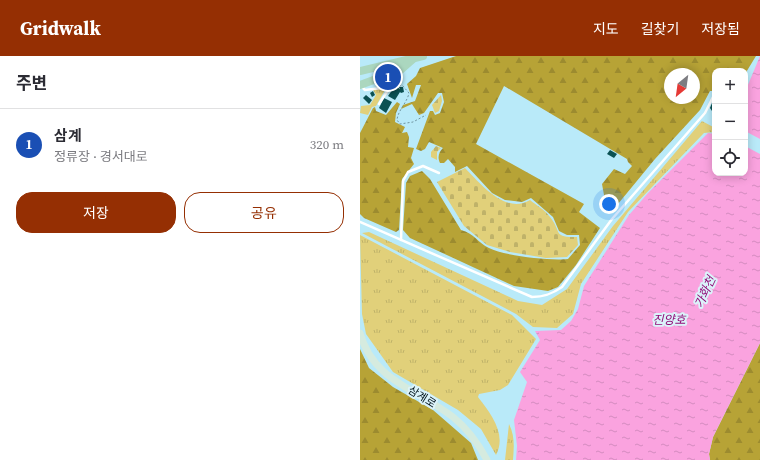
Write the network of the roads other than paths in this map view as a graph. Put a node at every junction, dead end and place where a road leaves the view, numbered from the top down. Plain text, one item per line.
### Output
1 (423, 56) edge
2 (413, 58) junction
3 (360, 71) edge
4 (360, 85) edge
5 (712, 99) edge
6 (379, 104) dead end
7 (439, 173) dead end
8 (360, 222) edge
9 (401, 240) junction
10 (360, 333) edge
11 (487, 460) edge

1 - 2 main road
2 - 3 main road
2 - 4 main road
4 - 6 lane
5 - 9 lane
7 - 9 lane
8 - 9 lane
10 - 11 street, 삼계로

